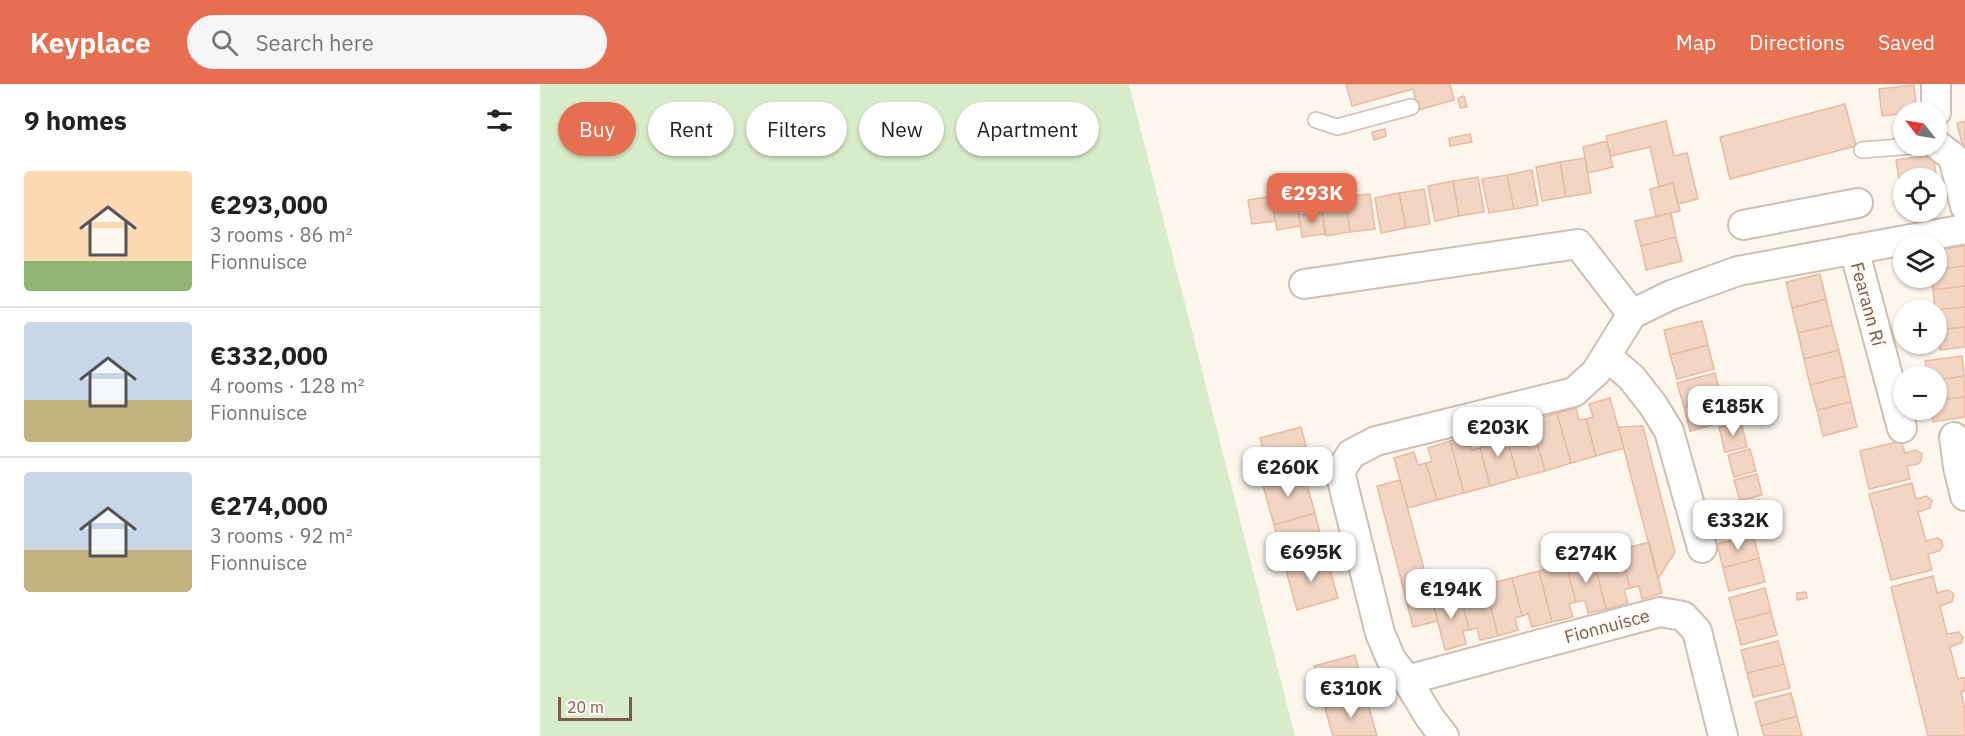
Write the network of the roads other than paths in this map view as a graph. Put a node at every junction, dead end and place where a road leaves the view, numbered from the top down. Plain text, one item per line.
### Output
1 (1936, 84) edge
2 (1936, 102) edge
3 (1411, 107) dead end
4 (1316, 120) dead end
5 (1893, 148) edge
6 (1862, 150) dead end
7 (1947, 152) edge
8 (1858, 203) dead end
9 (1965, 206) edge
10 (1808, 212) junction
11 (1743, 225) dead end
12 (1965, 229) edge
13 (1854, 249) junction
14 (1816, 256) junction
15 (1304, 284) dead end
16 (1632, 314) junction
17 (1606, 356) junction
18 (1902, 428) dead end
19 (1954, 437) dead end
20 (1965, 496) edge
21 (1702, 548) dead end
22 (1407, 680) junction
23 (1444, 736) edge
24 (1723, 736) edge

1 - 2 street
3 - 4 lane
5 - 6 lane
7 - 9 street
8 - 10 street
10 - 11 street
10 - 14 street
12 - 13 street, Fearann Rí
13 - 14 street, Fearann Rí
13 - 18 street, Fearann Rí
14 - 16 street, Fearann Rí
15 - 16 street
16 - 17 street
17 - 21 street
17 - 22 street
19 - 20 street
22 - 23 street
22 - 24 street, Fionnuisce

